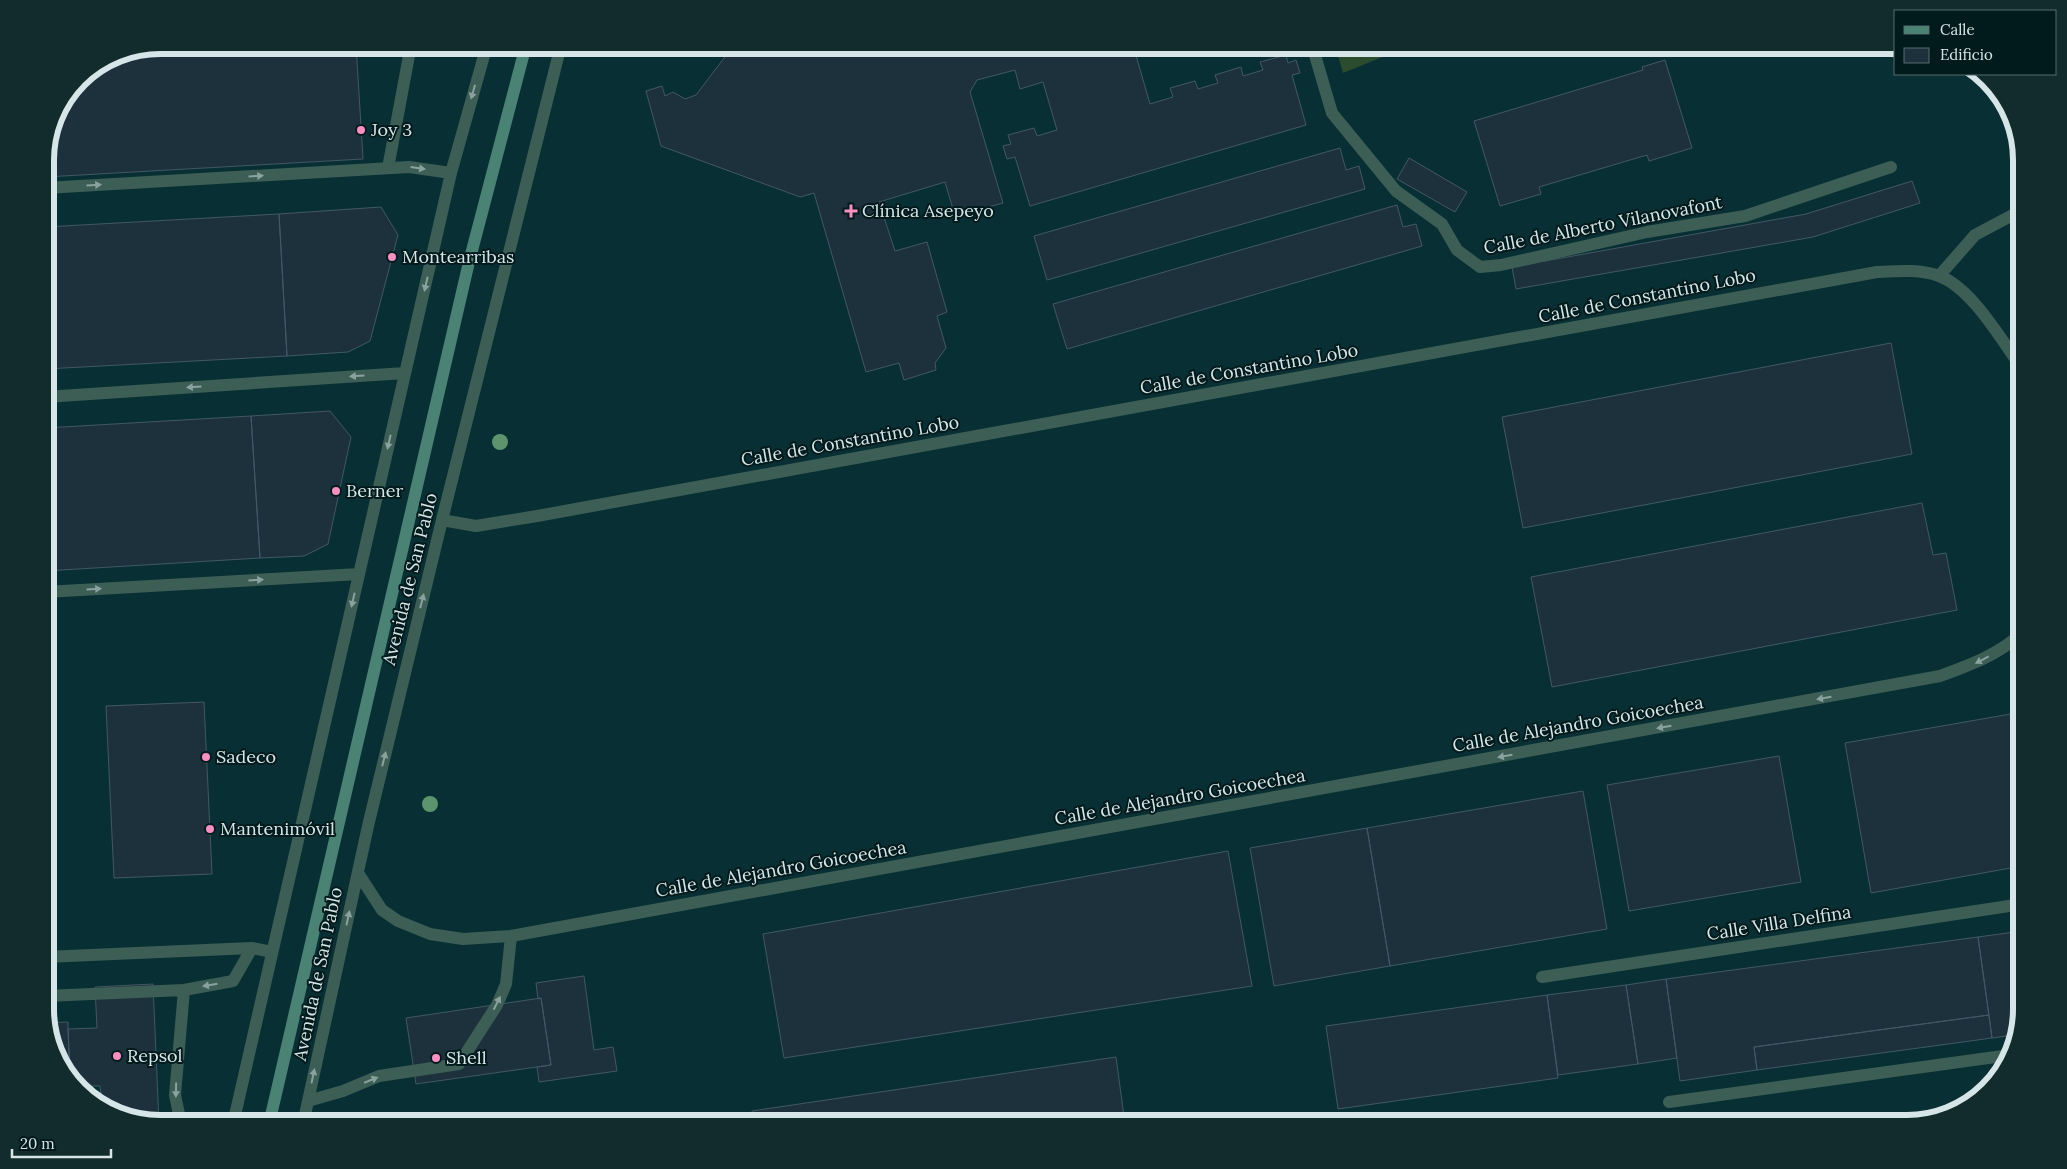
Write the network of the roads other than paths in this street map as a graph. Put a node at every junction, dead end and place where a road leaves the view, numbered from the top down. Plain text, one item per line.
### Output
1 (409, 54) edge
2 (484, 54) edge
3 (524, 54) edge
4 (559, 54) edge
5 (1315, 54) edge
6 (1891, 166) dead end
7 (388, 168) junction
8 (451, 173) junction
9 (54, 187) edge
10 (2013, 215) edge
11 (1939, 276) junction
12 (2013, 356) edge
13 (405, 373) junction
14 (54, 396) edge
15 (442, 520) junction
16 (359, 574) junction
17 (54, 591) edge
18 (2013, 641) edge
19 (358, 873) junction
20 (2013, 905) edge
21 (511, 936) junction
22 (252, 948) junction
23 (272, 952) junction
24 (54, 957) edge
25 (1542, 977) dead end
26 (184, 990) junction
27 (54, 996) edge
28 (2002, 1056) edge
29 (308, 1101) junction
30 (1669, 1102) dead end
31 (179, 1115) edge
32 (235, 1115) edge
33 (271, 1115) edge
34 (305, 1115) edge

1 - 7 lane
2 -> 8 lane
3 - 33 street, Avenida de San Pablo
4 - 15 lane, Avenida de San Pablo
5 - 6 lane, Calle de Alberto Vilanovafont
7 -> 8 lane
9 -> 7 lane
8 -> 13 lane
10 - 11 lane
11 - 12 lane, Calle de Constantino Lobo
11 - 15 lane, Calle de Constantino Lobo
13 -> 14 lane
13 -> 16 lane
19 -> 15 lane, Avenida de San Pablo
17 -> 16 lane
16 -> 23 lane
18 -> 21 lane, Calle de Alejandro Goicoechea
19 - 21 lane, Calle de Alejandro Goicoechea
29 -> 19 lane, Avenida de San Pablo
20 - 25 lane, Calle Villa Delfina
29 -> 21 lane
22 - 23 lane
22 - 24 lane
22 -> 26 lane
23 - 32 lane
26 - 27 lane
26 -> 31 lane
28 - 30 lane
29 - 34 lane, Avenida de San Pablo

